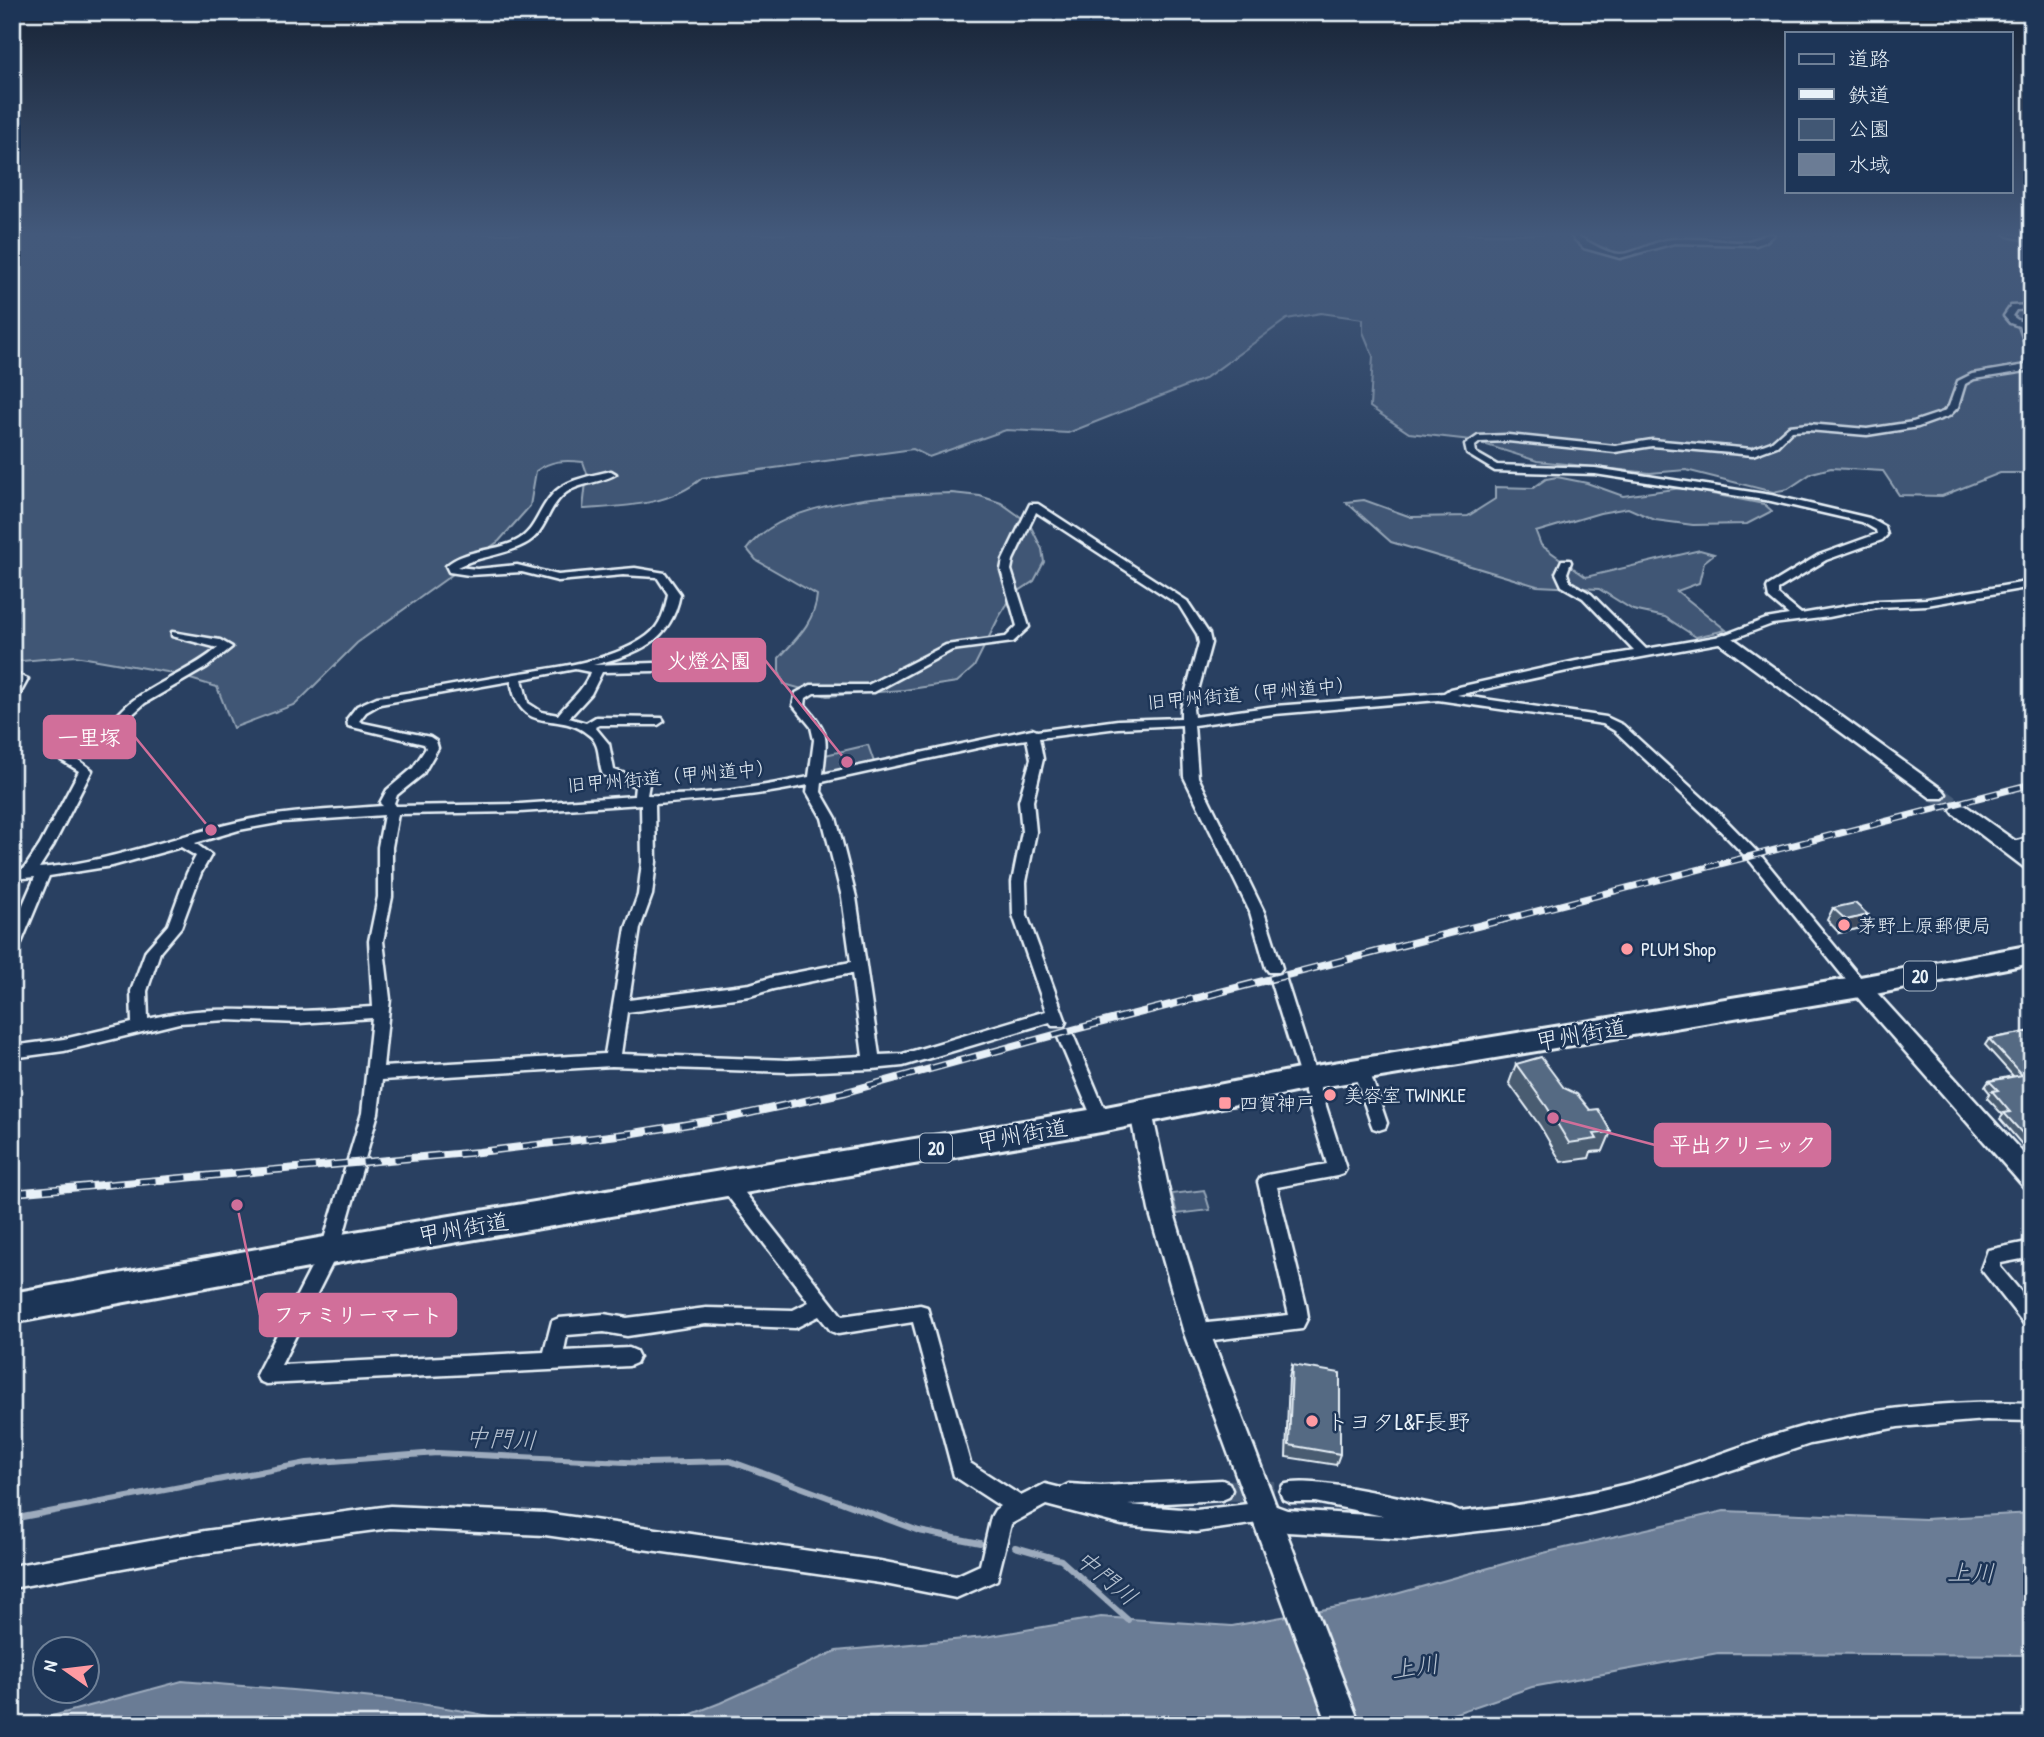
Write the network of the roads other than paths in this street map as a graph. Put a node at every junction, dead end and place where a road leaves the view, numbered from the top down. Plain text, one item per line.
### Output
1 (2009, 315) edge
2 (2027, 323) edge
3 (2032, 351) edge
4 (2032, 367) edge
5 (611, 474) dead end
6 (1566, 562) dead end
7 (2032, 584) edge
8 (1797, 616) junction
9 (176, 634) dead end
10 (1724, 639) junction
11 (1644, 654) junction
12 (576, 665) junction
13 (655, 667) dead end
14 (597, 669) junction
15 (12, 676) edge
16 (516, 677) junction
17 (1438, 695) junction
18 (12, 698) edge
19 (562, 718) junction
20 (658, 721) dead end
21 (1186, 721) junction
22 (587, 728) junction
23 (1032, 733) junction
24 (814, 778) junction
25 (1937, 794) tunnel mouth
26 (644, 800) junction
27 (392, 810) junction
28 (1960, 810) tunnel mouth
29 (2032, 841) edge
30 (185, 843) junction
31 (2010, 847) junction
32 (2032, 863) edge
33 (37, 872) junction
34 (12, 874) edge
35 (12, 948) edge
36 (2032, 954) edge
37 (860, 966) junction
38 (1860, 987) junction
39 (621, 1007) junction
40 (380, 1012) junction
41 (140, 1025) junction
42 (1066, 1038) dead end
43 (12, 1052) edge
44 (612, 1060) junction
45 (872, 1063) junction
46 (1361, 1070) junction
47 (375, 1074) junction
48 (1309, 1078) junction
49 (1141, 1112) junction
50 (1101, 1121) junction
51 (1379, 1123) dead end
52 (2032, 1180) edge
53 (732, 1189) dead end
54 (330, 1250) junction
55 (2032, 1250) edge
56 (822, 1305) junction
57 (12, 1308) edge
58 (2032, 1319) edge
59 (1197, 1333) junction
60 (629, 1357) dead end
61 (552, 1361) junction
62 (2032, 1412) edge
63 (1222, 1490) tunnel mouth
64 (1290, 1492) tunnel mouth
65 (1045, 1494) junction
66 (1020, 1507) junction
67 (1268, 1519) junction
68 (1469, 1522) junction
69 (12, 1577) edge
70 (1344, 1725) edge

1 - 2 street
2 - 3 street
4 - 8 street
5 - 12 street
6 - 11 street
7 - 8 street
8 - 10 street
9 - 33 street
10 - 11 street
10 - 25 street
11 - 17 street
12 - 14 street
12 - 16 street
13 - 14 street
14 - 19 street
15 - 18 street
16 - 19 street
16 - 27 street
17 - 21 street, 旧甲州街道（甲州道中）
17 - 38 street, 旧甲州街道（甲州道中）
19 - 22 street
20 - 22 street
21 - 23 street, 旧甲州街道（甲州道中）
21 - 24 street
21 - 48 street
22 - 26 street
23 - 24 street, 旧甲州街道（甲州道中）
23 - 45 street
24 - 26 street, 旧甲州街道（甲州道中）
24 - 37 street
26 - 27 street, 旧甲州街道（甲州道中）
26 - 39 street
27 - 30 street, 旧甲州街道（甲州道中）
27 - 40 street
28 - 31 street
29 - 31 street
30 - 33 street, 旧甲州街道（甲州道中）
30 - 41 street
31 - 32 street
33 - 34 street, 旧甲州街道（甲州道中）
33 - 35 street
36 - 38 highway, 甲州街道 / 20
37 - 39 street
37 - 45 street
38 - 46 highway, 甲州街道 / 20
38 - 52 street
39 - 44 street
40 - 41 street
40 - 47 street
41 - 43 street
42 - 50 street
44 - 45 street
44 - 47 street
46 - 48 highway, 甲州街道 / 20
46 - 51 street
47 - 54 street
48 - 49 highway, 甲州街道 / 20
48 - 59 street
49 - 50 highway, 甲州街道 / 20
49 - 59 street
50 - 54 highway, 甲州街道 / 20
53 - 56 street
54 - 57 highway, 甲州街道 / 20
54 - 61 street
55 - 58 street
56 - 61 street
56 - 66 street
59 - 67 street
60 - 61 street
62 - 68 street
63 - 65 street
64 - 68 street
65 - 66 street
65 - 67 street
66 - 69 street
67 - 68 street
67 - 70 street

